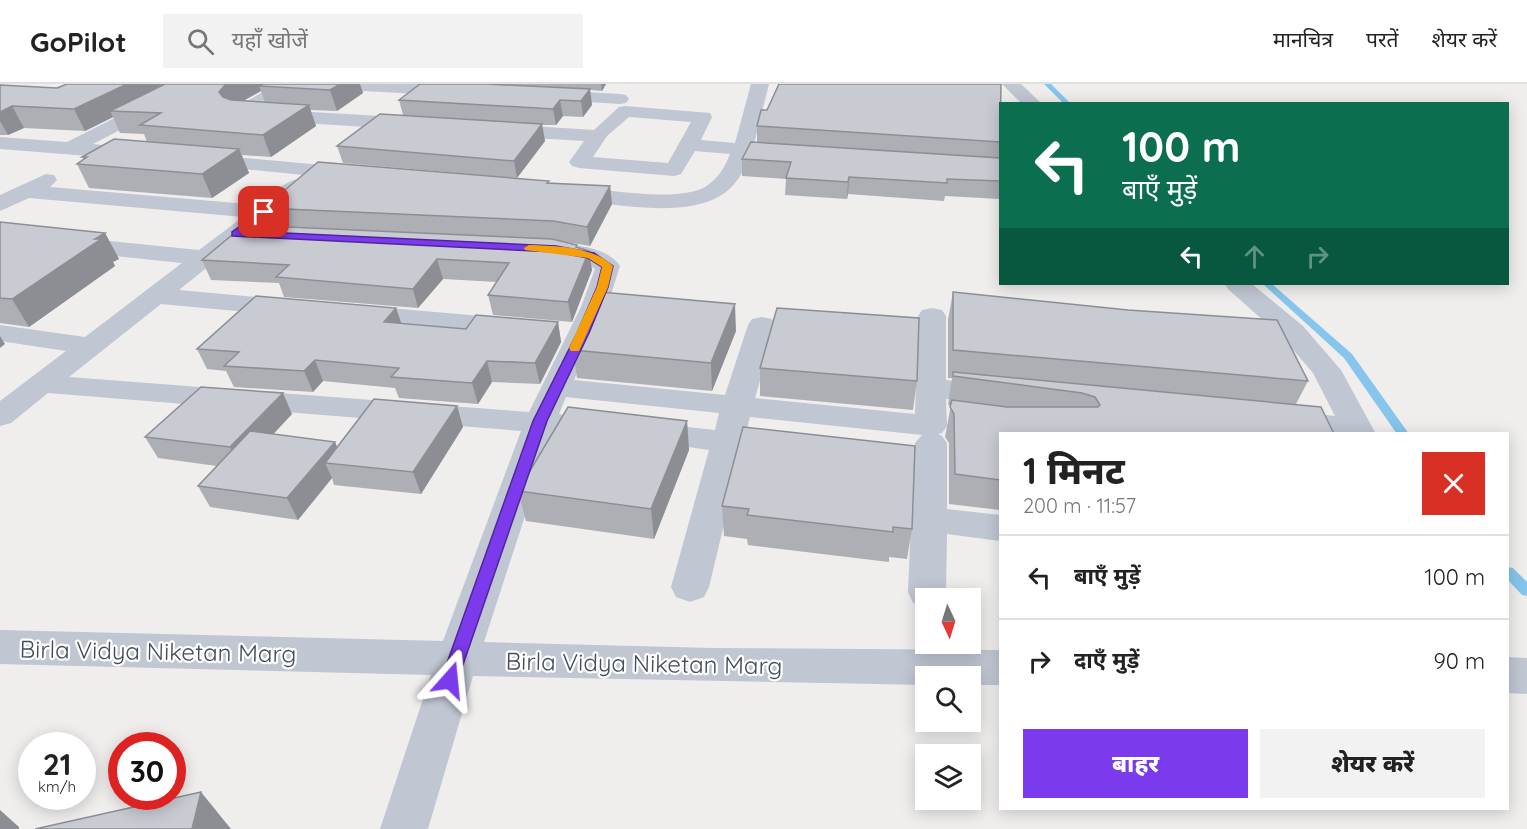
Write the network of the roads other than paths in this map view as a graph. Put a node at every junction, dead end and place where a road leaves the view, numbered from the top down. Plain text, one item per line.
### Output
1 (195, 84) edge
2 (290, 84) edge
3 (324, 84) edge
4 (760, 84) edge
5 (1011, 84) edge
6 (426, 86) edge
7 (481, 92) edge
8 (527, 94) edge
9 (620, 99) dead end
10 (1031, 102) edge
11 (379, 122) junction
12 (436, 126) edge
13 (482, 129) edge
14 (597, 136) junction
15 (0, 143) edge
16 (24, 145) junction
17 (689, 145) junction
18 (71, 148) junction
19 (742, 149) junction
20 (102, 150) junction
21 (812, 154) edge
22 (0, 156) edge
23 (157, 156) edge
24 (180, 158) edge
25 (317, 170) junction
26 (375, 175) edge
27 (26, 190) junction
28 (551, 190) edge
29 (0, 204) edge
30 (264, 212) junction
31 (236, 234) junction
32 (271, 236) edge
33 (0, 237) edge
34 (521, 248) edge
35 (204, 258) junction
36 (1238, 285) edge
37 (155, 296) junction
38 (932, 316) dead end
39 (762, 325) dead end
40 (559, 331) junction
41 (0, 333) edge
42 (92, 345) junction
43 (42, 384) junction
44 (556, 387) junction
45 (1026, 397) edge
46 (737, 406) junction
47 (931, 410) junction
48 (0, 416) edge
49 (1251, 418) edge
50 (540, 421) junction
51 (979, 421) edge
52 (1359, 431) edge
53 (728, 441) junction
54 (930, 465) junction
55 (929, 519) junction
56 (999, 528) edge
57 (690, 588) dead end
58 (927, 588) edge
59 (0, 647) edge
60 (456, 658) junction
61 (999, 668) edge
62 (1509, 675) edge
63 (1527, 676) edge
64 (404, 829) edge

1 - 18 street
2 - 11 street
3 - 6 street
4 - 19 street
5 - 10 street
6 - 7 street
6 - 11 street
8 - 9 street
11 - 12 street
11 - 25 street
13 - 14 street
14 - 17 street
14 - 17 street
15 - 16 street
16 - 18 street
16 - 22 street
17 - 19 street
18 - 20 street
19 - 21 street
19 - 28 street
20 - 23 street
20 - 27 street
24 - 25 street
25 - 26 street
25 - 30 street
27 - 29 street
27 - 30 street
30 - 31 street
31 - 32 street
31 - 35 street
33 - 35 street
34 - 40 street
35 - 37 street
36 - 52 street
37 - 40 street
37 - 42 street
38 - 47 street
39 - 46 street
40 - 44 street
41 - 42 street
42 - 43 street
43 - 48 street
43 - 50 street
44 - 46 street
44 - 50 street
45 - 47 street
46 - 47 street
46 - 53 street
47 - 51 street
47 - 54 street
49 - 52 street
50 - 53 street
50 - 60 street
53 - 54 street
53 - 57 street
54 - 55 street
55 - 56 street
55 - 58 street
59 - 60 street, Birla Vidya Niketan Marg
60 - 61 street, Birla Vidya Niketan Marg
60 - 64 street
62 - 63 street

